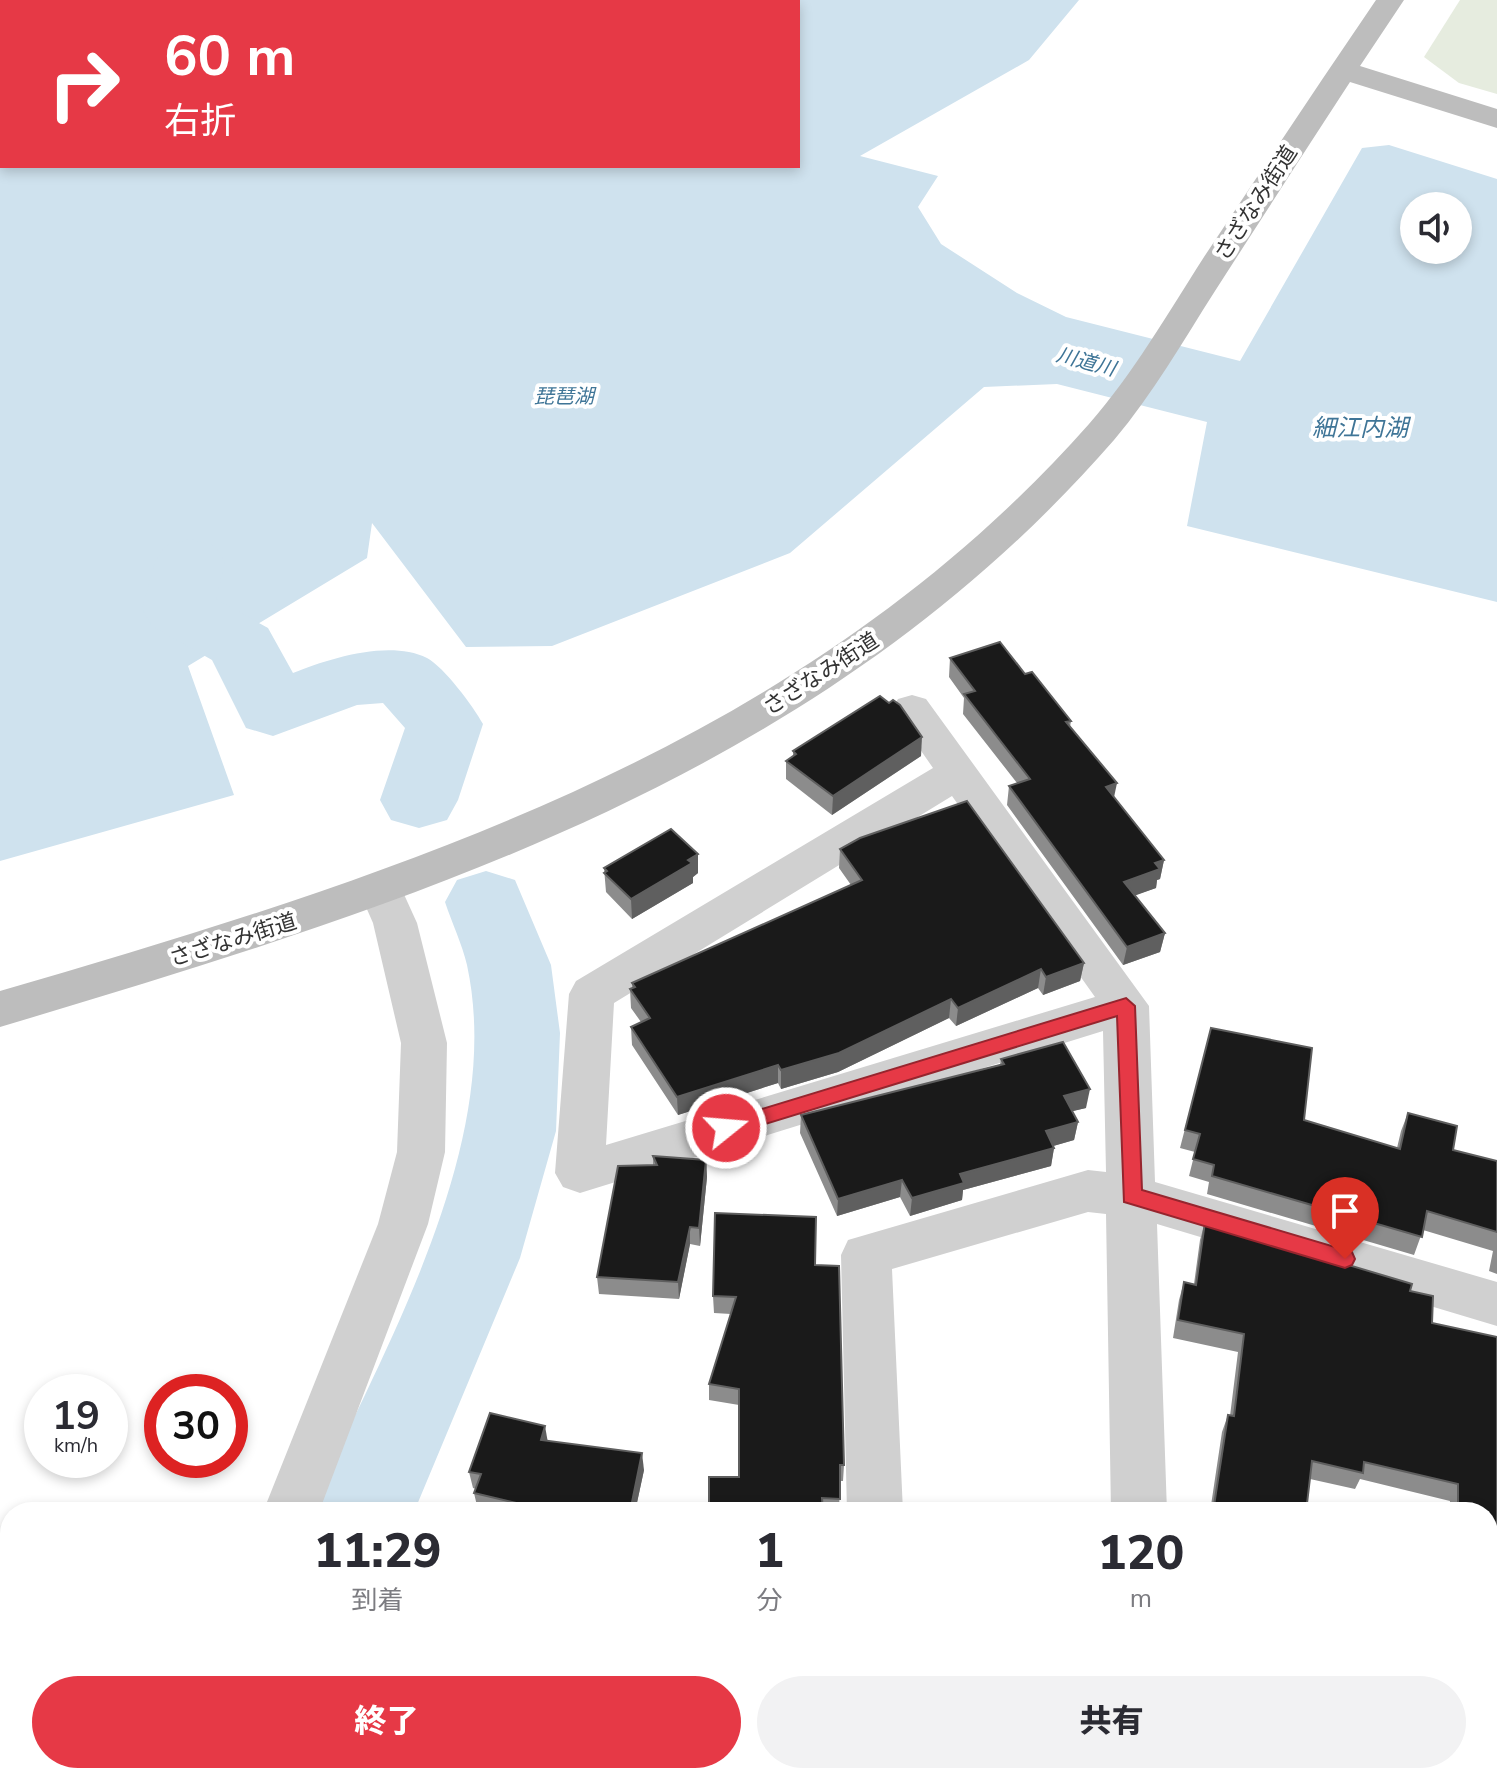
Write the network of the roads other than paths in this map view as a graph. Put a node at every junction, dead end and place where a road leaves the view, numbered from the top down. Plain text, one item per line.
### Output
1 (1390, 0) edge
2 (1343, 70) junction
3 (1497, 119) edge
4 (912, 709) dead end
5 (957, 773) junction
6 (381, 891) junction
7 (1126, 1006) junction
8 (0, 1009) edge
9 (1132, 1196) junction
10 (1497, 1304) edge
11 (295, 1502) edge
12 (875, 1502) edge
13 (1139, 1502) edge

1 - 2 main road, さざなみ街道
2 - 3 main road
2 - 6 main road, さざなみ街道
4 - 5 street
5 - 7 street
5 - 7 street
6 - 8 main road, さざなみ街道
6 - 11 street
7 - 9 street
9 - 10 street
9 - 12 street
9 - 13 street

